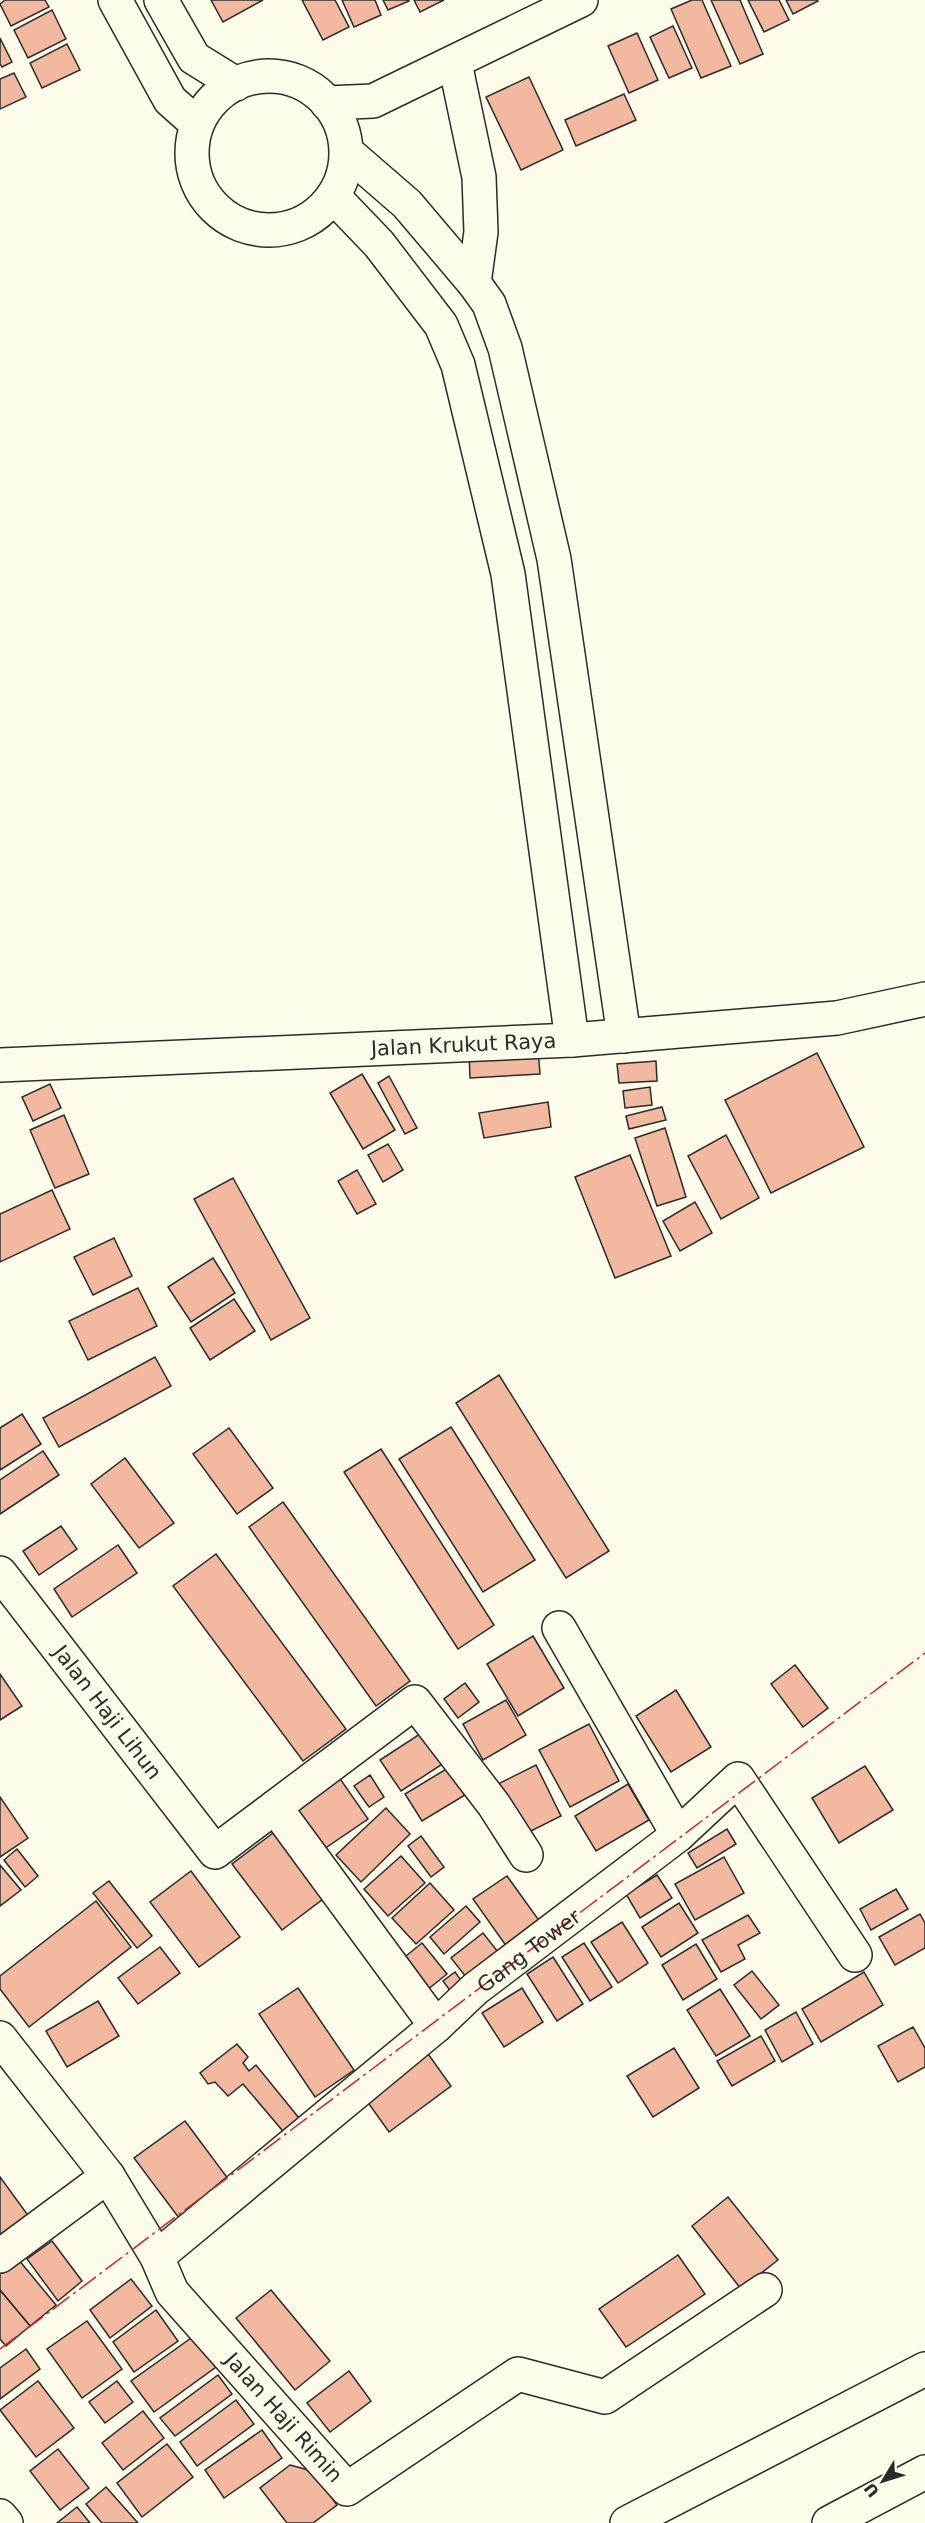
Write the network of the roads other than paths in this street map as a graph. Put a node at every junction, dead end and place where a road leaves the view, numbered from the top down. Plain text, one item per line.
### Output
1 (115, 0) edge
2 (162, 0) edge
3 (581, 0) edge
4 (455, 63) junction
5 (236, 84) junction
6 (373, 100) junction
7 (327, 103) junction
8 (197, 124) junction
9 (345, 144) junction
10 (333, 196) junction
11 (482, 294) junction
12 (441, 325) junction
13 (925, 999) edge
14 (624, 1036) junction
15 (572, 1040) junction
16 (0, 1065) edge
17 (0, 1573) edge
18 (559, 1628) dead end
19 (275, 1807) junction
20 (678, 1834) junction
21 (526, 1856) dead end
22 (855, 1955) dead end
23 (436, 2026) junction
24 (0, 2038) edge
25 (108, 2176) junction
26 (0, 2256) edge
27 (157, 2257) junction
28 (765, 2290) dead end
29 (925, 2369) edge
30 (925, 2472) edge
31 (696, 2488) junction
32 (0, 2516) edge
33 (6, 2523) edge
34 (613, 2523) edge
35 (627, 2523) edge
36 (829, 2523) edge

1 - 8 main road
2 - 5 main road
3 - 4 main road
4 - 6 main road
4 - 11 main road
5 - 7 main road
5 - 8 main road
6 - 7 main road
6 - 9 main road
7 - 9 main road
8 - 10 main road
9 - 10 main road
9 - 11 main road
10 - 12 main road
11 - 12 main road
11 - 14 main road
12 - 15 main road
13 - 14 main road, Jalan Krukut Raya
14 - 15 main road, Jalan Krukut Raya
15 - 16 main road, Jalan Krukut Raya
17 - 19 main road, Jalan Haji Lihun
18 - 20 main road
19 - 21 main road
19 - 23 main road
20 - 22 main road, Gang Tower
20 - 23 main road, Gang Tower
23 - 27 main road, Gang Tower
24 - 25 main road, Jalan Haji Rimin
25 - 26 main road
25 - 27 main road, Jalan Haji Rimin
27 - 28 main road, Jalan Haji Rimin
29 - 31 main road
30 - 36 main road
31 - 34 main road
31 - 35 main road
32 - 33 main road

